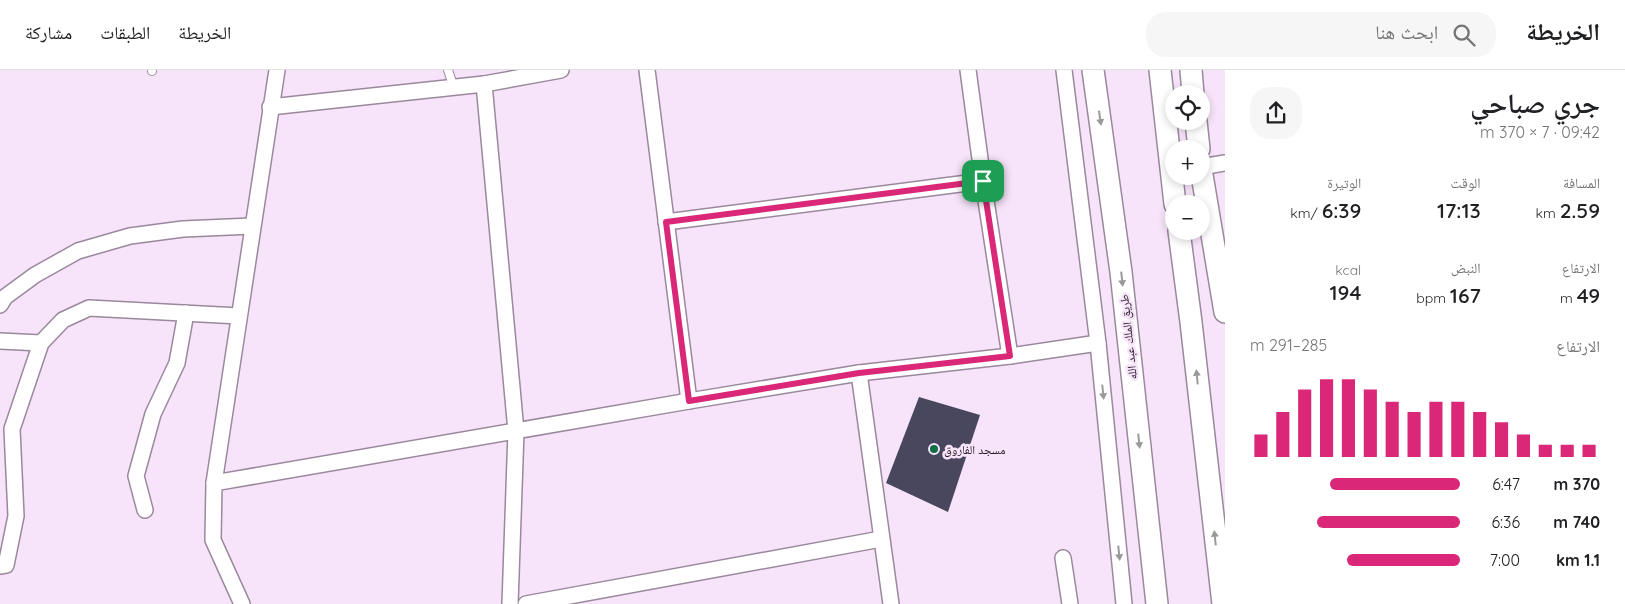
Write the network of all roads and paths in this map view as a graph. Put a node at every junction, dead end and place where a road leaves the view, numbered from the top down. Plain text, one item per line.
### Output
1 (277, 70) edge
2 (448, 70) edge
3 (561, 70) edge
4 (647, 70) edge
5 (968, 70) edge
6 (1064, 70) edge
7 (1093, 70) edge
8 (1160, 70) edge
9 (1191, 70) edge
10 (484, 84) junction
11 (1192, 85) edge
12 (454, 88) junction
13 (270, 107) junction
14 (1225, 164) edge
15 (1210, 166) edge
16 (983, 181) junction
17 (1204, 185) edge
18 (1174, 195) edge
19 (666, 222) junction
20 (252, 226) junction
21 (1180, 240) edge
22 (0, 305) edge
23 (1225, 306) edge
24 (186, 313) junction
25 (239, 316) junction
26 (0, 341) edge
27 (41, 343) junction
28 (1098, 343) junction
29 (1010, 356) junction
30 (859, 373) junction
31 (689, 401) junction
32 (516, 431) junction
33 (214, 483) junction
34 (145, 510) dead end
35 (881, 539) junction
36 (1063, 558) dead end
37 (0, 566) edge
38 (242, 604) edge
39 (510, 604) edge
40 (526, 604) edge
41 (891, 604) edge
42 (1070, 604) edge
43 (1124, 604) edge
44 (1157, 604) edge
45 (1222, 604) edge

1 - 13 street
2 - 12 lane
3 - 10 street
4 - 19 street
5 - 16 street
6 - 28 street
7 -> 44 main road, طريق الملك عبد الله
8 - 18 main road
9 - 11 main road
10 - 12 street
10 - 32 street
12 - 13 street
13 - 20 street
14 - 15 street
16 - 19 street
16 - 29 street
17 - 23 main road
19 - 31 street
20 - 22 street
20 - 25 street
45 -> 21 main road
24 - 25 street
24 - 27 street
24 - 34 street
25 - 33 street
26 - 27 street
27 - 37 street
28 - 29 street
28 -> 43 street
29 - 30 street
30 - 31 street
30 - 35 street
31 - 32 street
32 - 33 street
32 - 39 street
33 - 38 street
35 - 40 street
35 - 41 street
36 - 42 street

